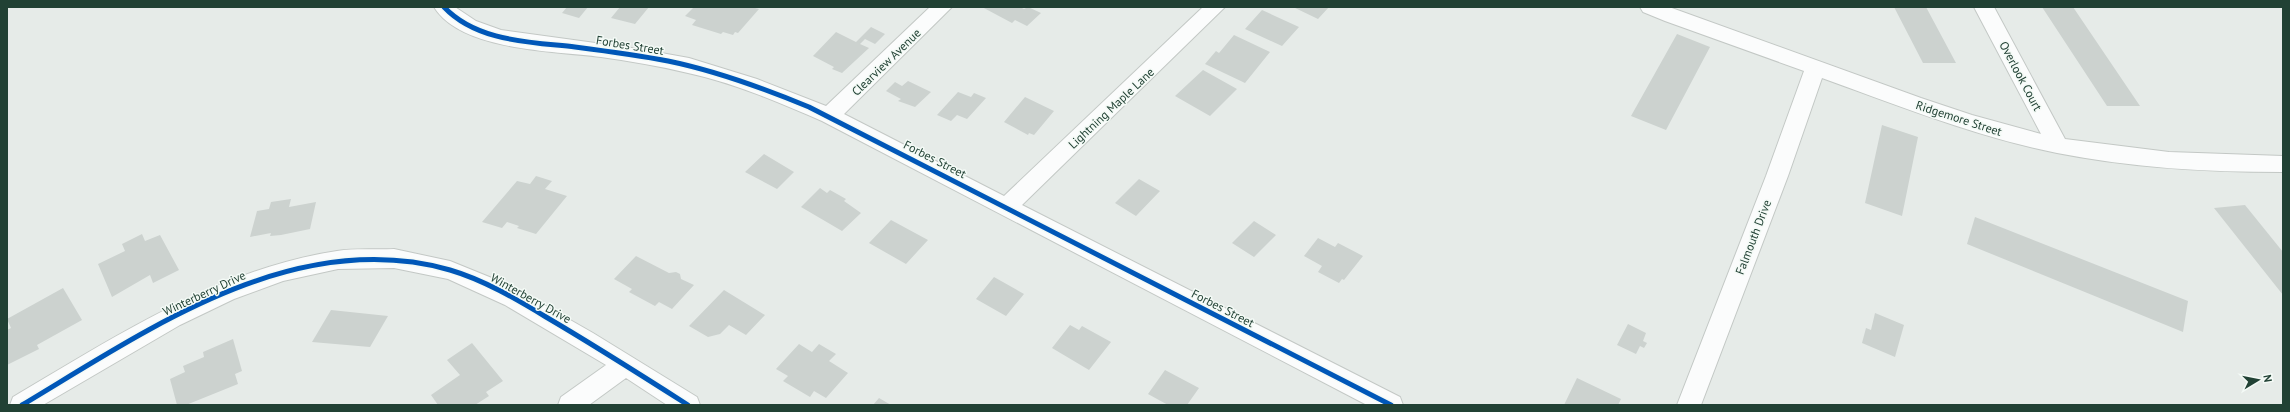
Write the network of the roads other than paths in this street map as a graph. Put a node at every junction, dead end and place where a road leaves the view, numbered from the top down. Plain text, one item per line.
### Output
1 (444, 7) edge
2 (942, 7) edge
3 (1215, 7) edge
4 (1650, 7) edge
5 (1984, 7) edge
6 (1816, 68) junction
7 (829, 116) junction
8 (2058, 145) junction
9 (2283, 164) edge
10 (1006, 207) junction
11 (625, 365) junction
12 (22, 405) edge
13 (570, 405) edge
14 (688, 405) edge
15 (1392, 405) edge
16 (1689, 405) edge

1 - 7 street, Forbes Street
2 - 7 street, Clearview Avenue
3 - 10 street, Lightning Maple Lane
4 - 6 street, Ridgemore Street
5 - 8 street, Overlook Court
6 - 8 street, Ridgemore Street
6 - 16 street, Falmouth Drive
7 - 10 street, Forbes Street
8 - 9 street, Ridgemore Street
10 - 15 street, Forbes Street
11 - 12 street, Winterberry Drive
11 - 13 street
11 - 14 street, Winterberry Drive

